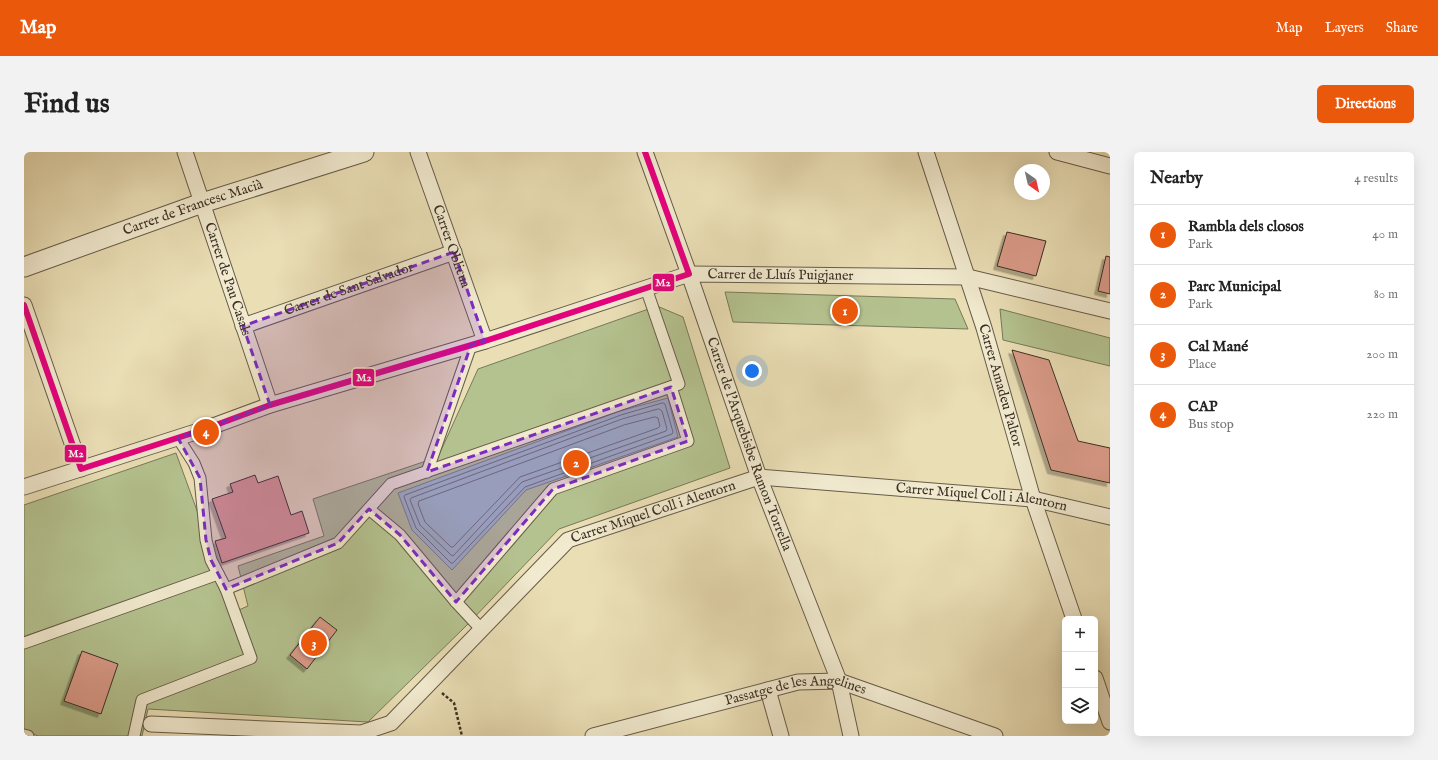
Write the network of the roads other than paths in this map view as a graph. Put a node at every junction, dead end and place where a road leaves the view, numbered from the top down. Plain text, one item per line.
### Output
1 (185, 152) edge
2 (364, 152) edge
3 (418, 152) edge
4 (645, 152) edge
5 (926, 152) edge
6 (1057, 152) edge
7 (1110, 166) edge
8 (202, 204) junction
9 (454, 252) junction
10 (24, 267) edge
11 (689, 274) junction
12 (968, 277) junction
13 (646, 288) junction
14 (24, 304) edge
15 (1110, 311) edge
16 (243, 326) junction
17 (478, 343) junction
18 (671, 387) junction
19 (270, 405) junction
20 (178, 438) junction
21 (81, 469) junction
22 (427, 472) junction
23 (759, 477) junction
24 (24, 487) edge
25 (1033, 499) junction
26 (369, 509) junction
27 (1110, 517) edge
28 (218, 574) junction
29 (226, 588) junction
30 (456, 602) junction
31 (1073, 616) edge
32 (482, 630) junction
33 (24, 643) edge
34 (839, 681) junction
35 (1098, 687) edge
36 (768, 690) junction
37 (1110, 722) edge
38 (151, 724) dead end
39 (24, 735) edge
40 (28, 736) edge
41 (134, 736) edge
42 (593, 736) edge
43 (781, 736) edge
44 (851, 736) edge
45 (995, 736) edge

1 - 8 street, Carrer de Pau Casals
2 - 8 street, Carrer de Francesc Macià
3 - 9 street, Carrer Oblicua
4 - 11 street, Carrer de l'Arquebisbe Ramon Torrella
5 - 12 street, Carrer Amadeu Paltor
6 - 7 street
8 - 10 street, Carrer de Francesc Macià
8 - 16 street, Carrer de Pau Casals
9 - 16 street, Carrer de Sant Salvador
9 - 17 street, Carrer Oblicua
11 - 12 street, Carrer de Lluís Puigjaner
11 - 13 street, Carrer de Lluís Puigjaner
11 - 23 street, Carrer de l'Arquebisbe Ramon Torrella
12 - 15 street, Carrer de Lluís Puigjaner
12 - 25 street, Carrer Amadeu Paltor
13 - 17 street, Carrer de Lluís Puigjaner
13 - 18 street
14 - 21 street
16 - 19 street, Carrer de Pau Casals
17 - 19 street, Carrer de Lluís Puigjaner
17 - 22 street
18 - 22 street
18 - 30 street
19 - 20 street, Carrer de Lluís Puigjaner
20 - 21 street, Carrer de Lluís Puigjaner
20 - 28 street
21 - 24 street, Carrer de Lluís Puigjaner
22 - 26 street
23 - 25 street, Carrer Miquel Coll i Alentorn
23 - 32 street, Carrer Miquel Coll i Alentorn
23 - 34 street, Carrer de l'Arquebisbe Ramon Torrella
25 - 27 street, Carrer Miquel Coll i Alentorn
25 - 31 street, Carrer Amadeu Paltor
26 - 29 street
26 - 30 street
28 - 29 street
28 - 33 street
29 - 41 street
30 - 32 street
32 - 38 street, Carrer Miquel Coll i Alentorn
34 - 36 street, Passatge de les Angelines
34 - 44 street, Carrer de l'Arquebisbe Ramon Torrella
34 - 45 street, Passatge de les Angelines
35 - 37 street
36 - 42 street, Passatge de les Angelines
36 - 43 street
39 - 40 street

